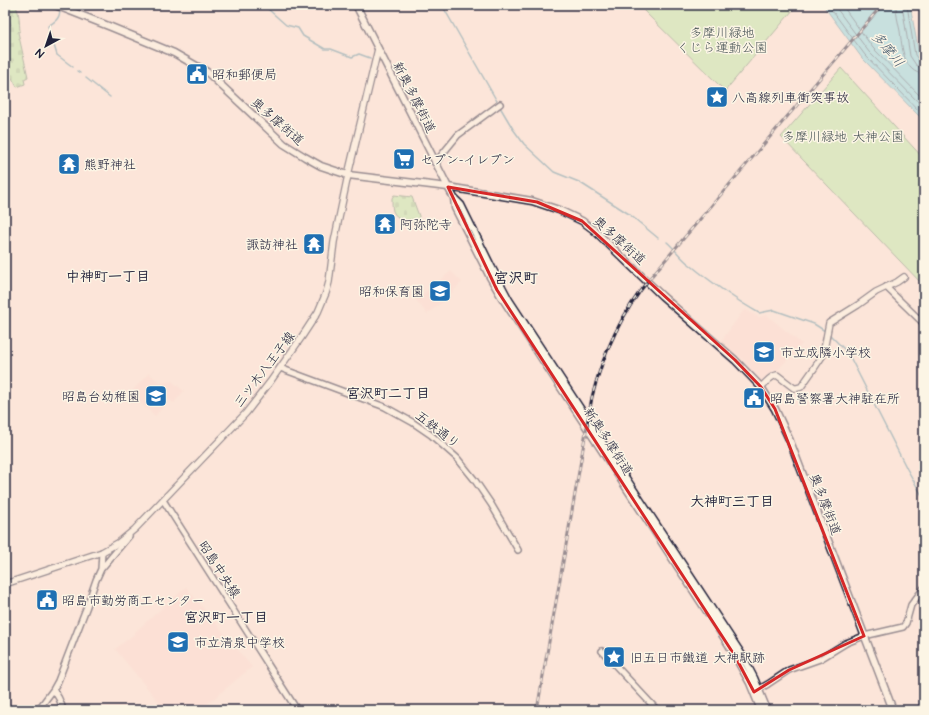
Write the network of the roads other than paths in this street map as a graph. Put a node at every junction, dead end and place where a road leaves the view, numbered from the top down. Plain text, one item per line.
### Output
1 (55, 5) edge
2 (356, 5) edge
3 (378, 49) junction
4 (499, 105) dead end
5 (435, 163) junction
6 (348, 175) junction
7 (448, 187) junction
8 (904, 277) dead end
9 (886, 287) junction
10 (924, 324) edge
11 (280, 368) junction
12 (761, 387) junction
13 (163, 500) junction
14 (135, 529) junction
15 (518, 550) dead end
16 (102, 552) junction
17 (101, 569) junction
18 (5, 584) edge
19 (924, 588) edge
20 (864, 636) junction
21 (602, 651) dead end
22 (53, 690) junction
23 (757, 691) junction
24 (38, 710) edge
25 (64, 710) edge
26 (297, 710) edge
27 (657, 710) edge
28 (761, 710) edge
29 (767, 710) edge
30 (892, 710) edge

1 - 6 main road, 奥多摩街道
2 - 3 main road, 新奥多摩街道
3 - 5 main road, 新奥多摩街道
3 - 6 main road, 三ツ木八王子線
4 - 5 street
5 - 7 main road, 新奥多摩街道
6 - 7 main road, 奥多摩街道
6 - 11 main road, 三ツ木八王子線
7 - 12 main road, 奥多摩街道
7 - 23 main road, 新奥多摩街道
8 - 9 main road
9 - 10 street
9 - 12 main road
11 - 13 main road, 三ツ木八王子線
11 - 15 street, 五鉄通り
12 - 20 main road, 奥多摩街道
13 - 14 main road, 三ツ木八王子線
13 - 26 street, 昭島中央線
14 - 16 main road, 三ツ木八王子線
14 - 17 street
16 - 17 street
16 - 18 main road, 三ツ木八王子線
17 - 22 street
19 - 20 street
20 - 23 street
20 - 30 main road, 奥多摩街道
21 - 27 street
22 - 24 street
22 - 25 street
23 - 28 main road
23 - 29 main road

